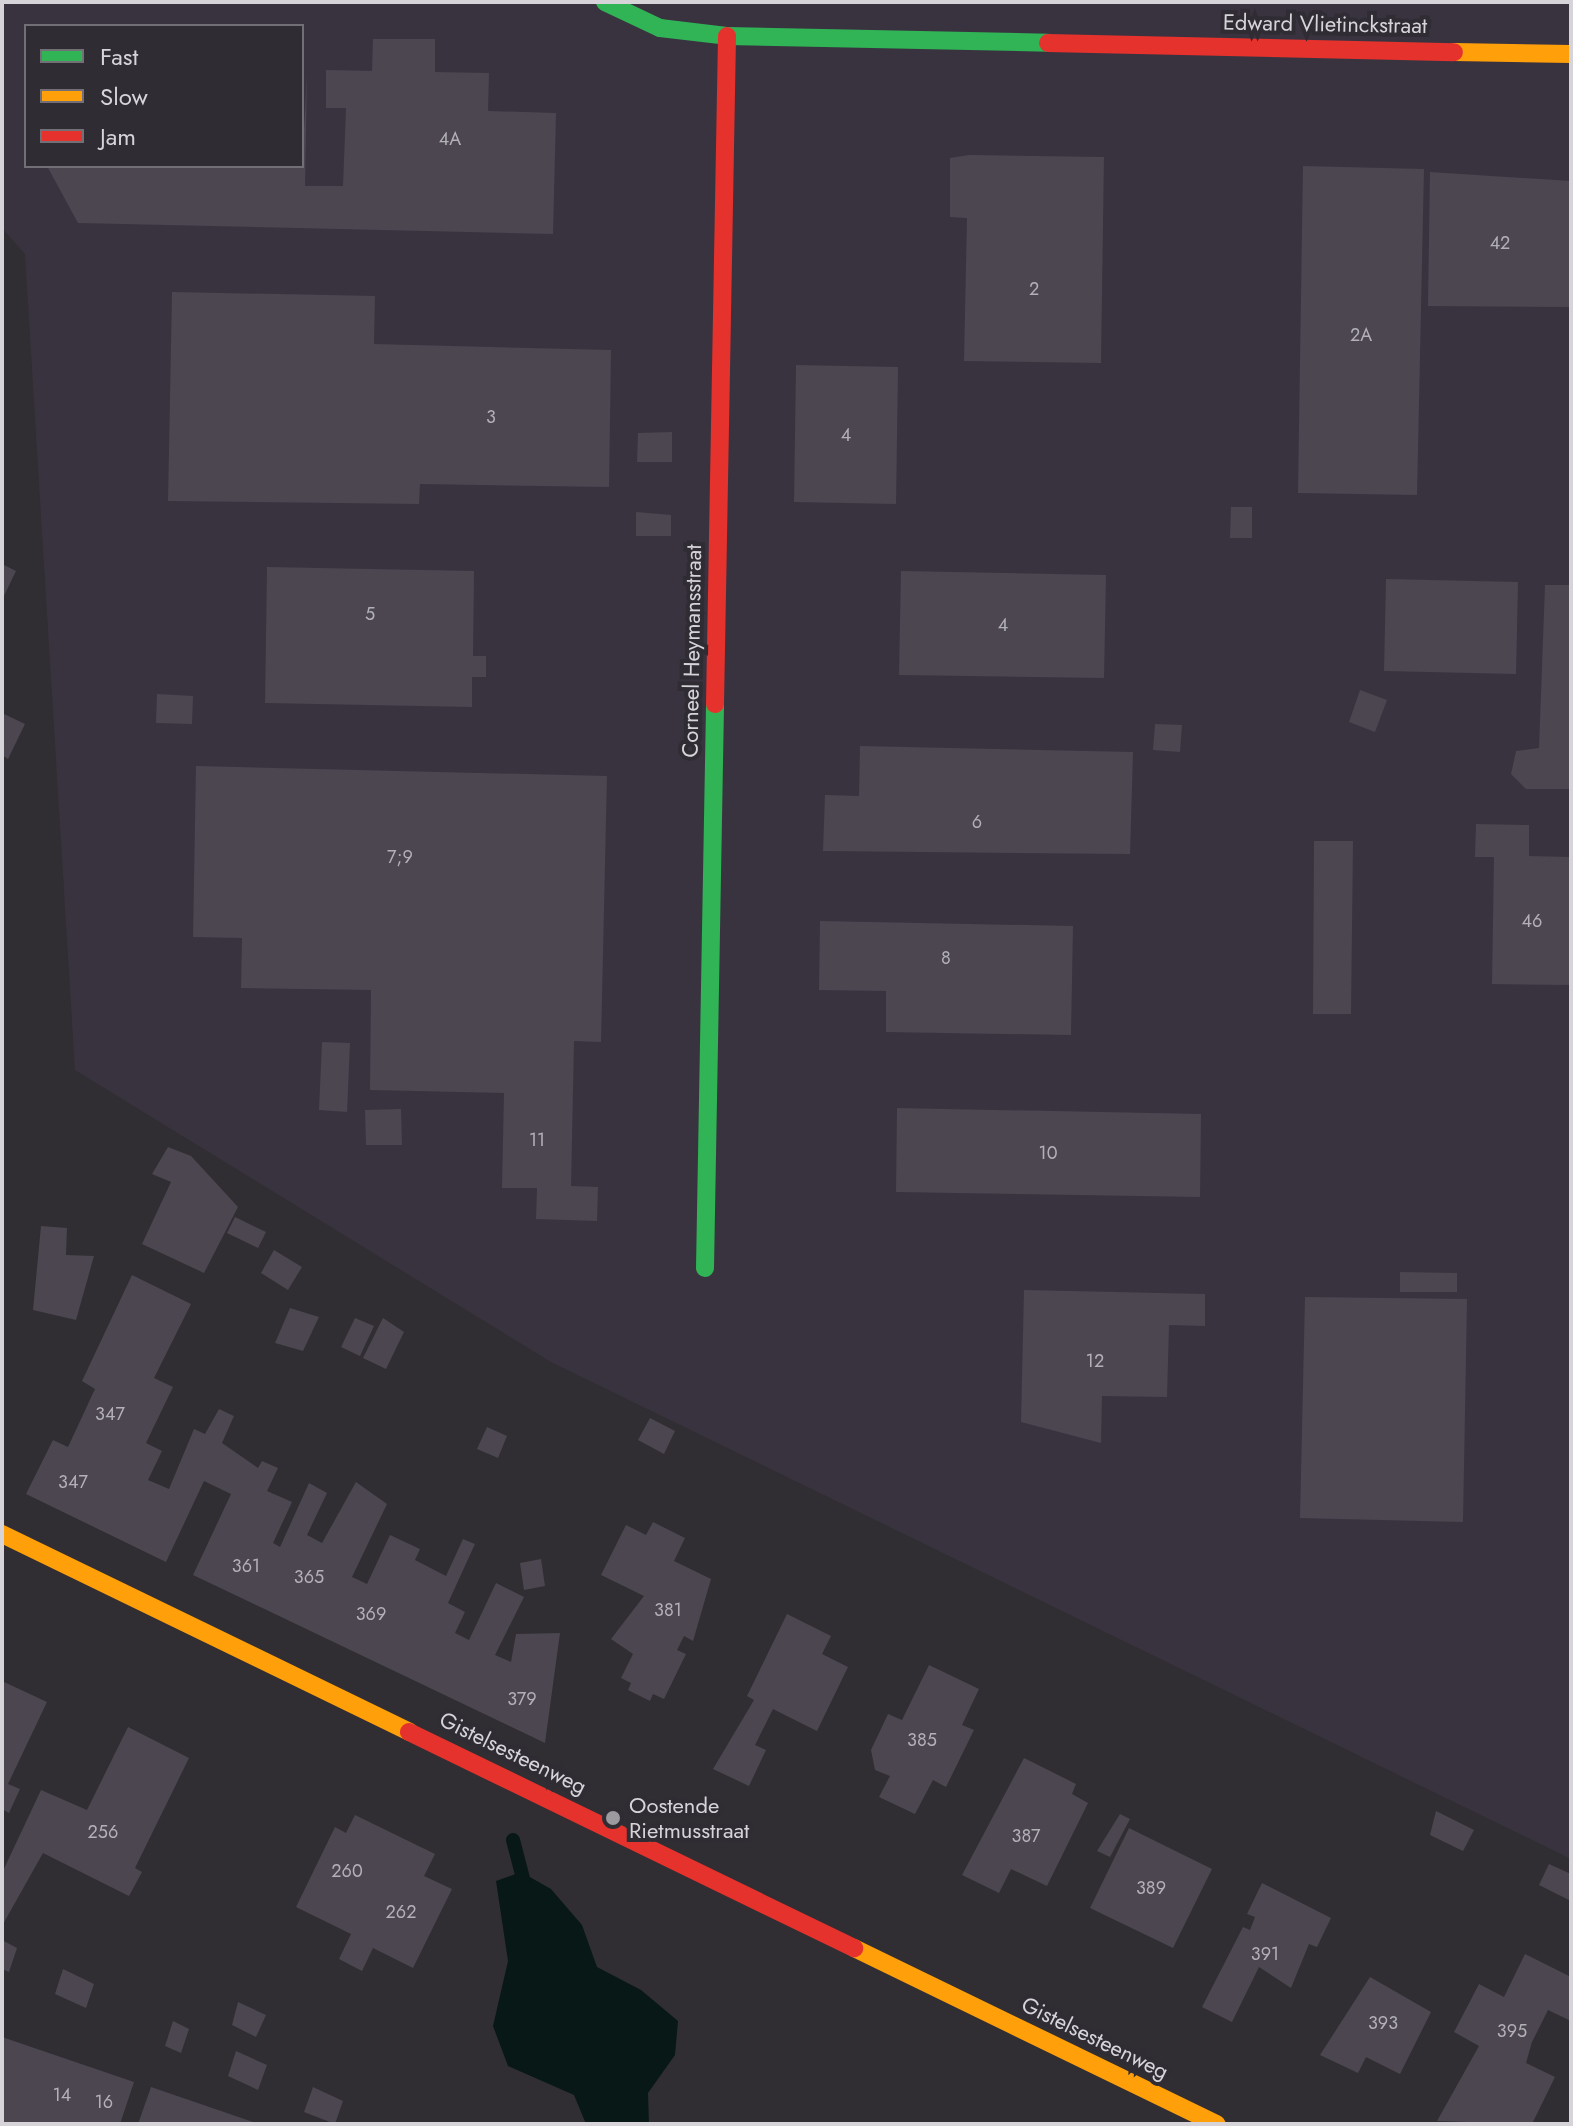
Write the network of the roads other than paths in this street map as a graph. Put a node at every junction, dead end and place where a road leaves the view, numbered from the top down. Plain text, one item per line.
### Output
1 (605, 2) edge
2 (727, 36) junction
3 (1571, 54) edge
4 (705, 1268) dead end
5 (2, 1534) edge
6 (1217, 2124) edge

1 - 2 street, Edward Vlietinckstraat
2 - 3 street, Edward Vlietinckstraat
2 - 4 street, Corneel Heymansstraat
5 - 6 street, Gistelsesteenweg

